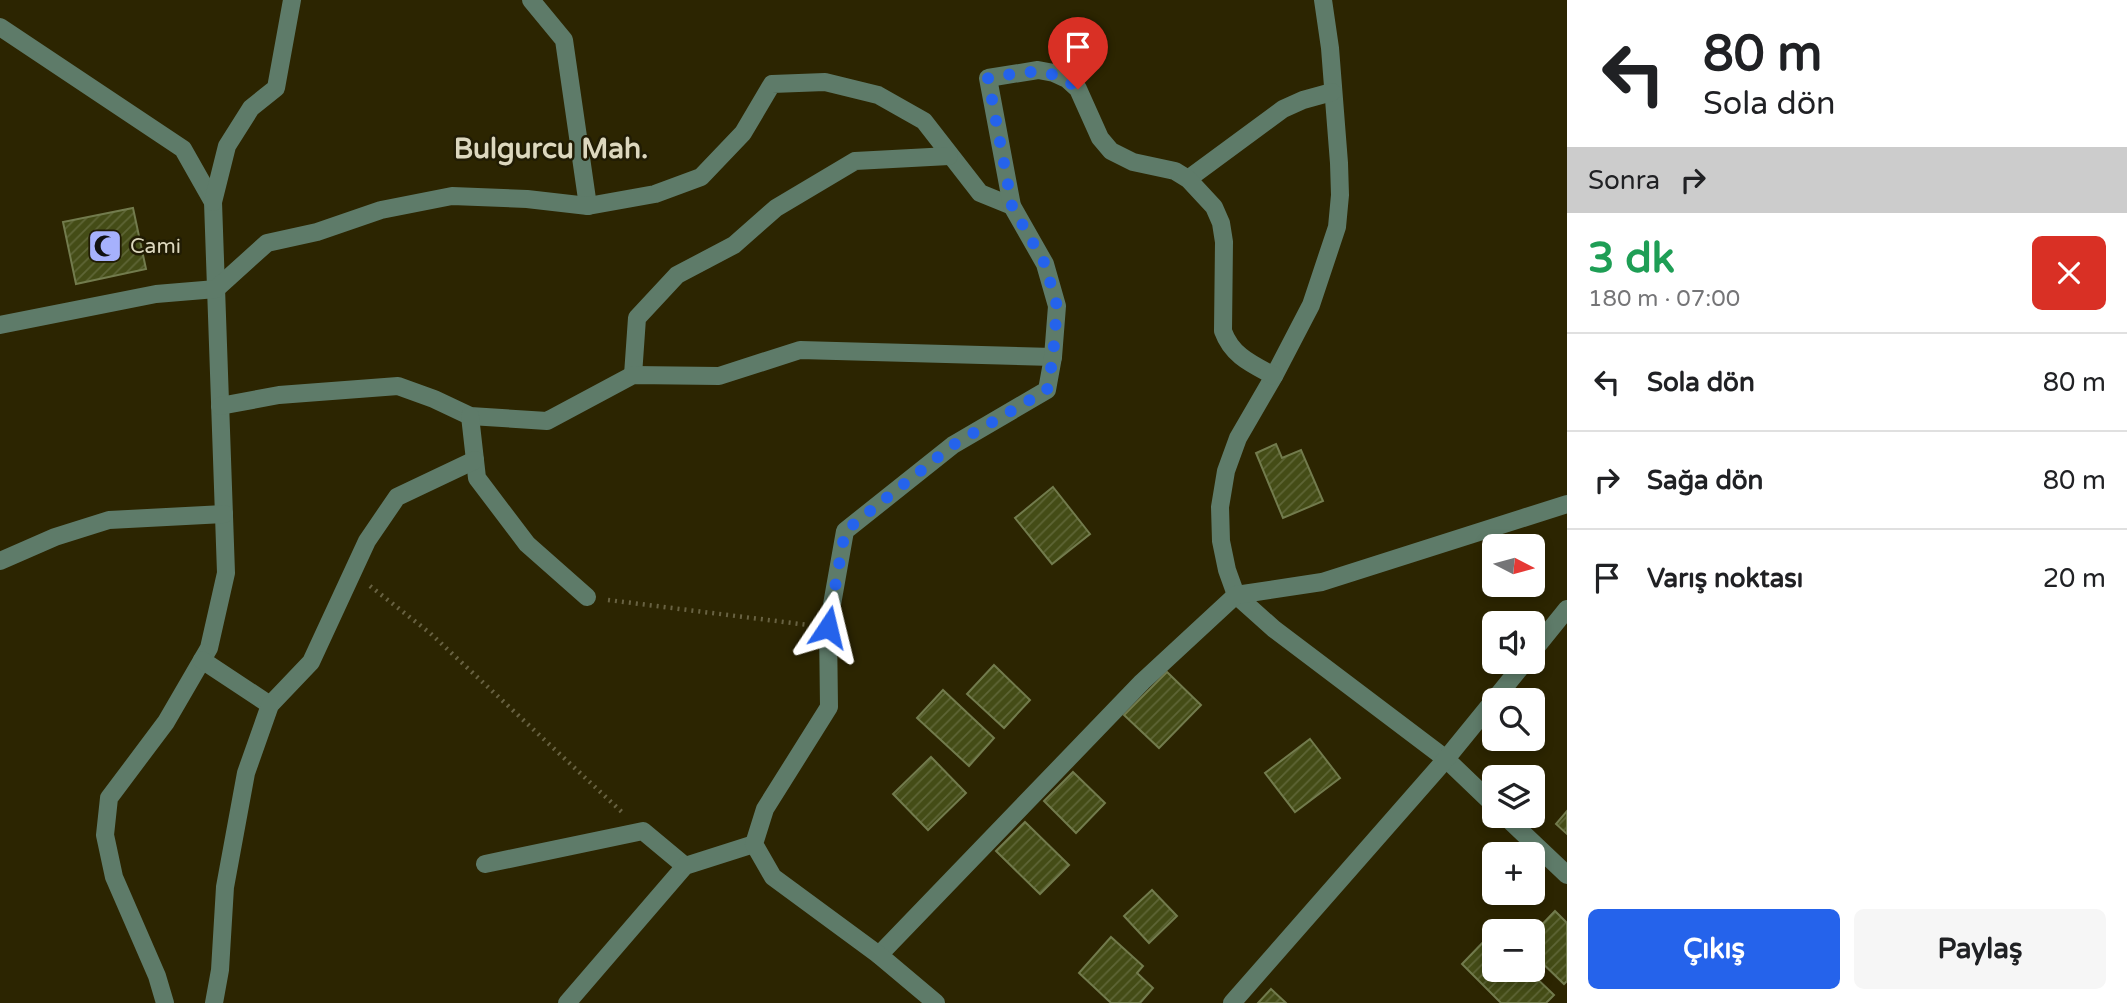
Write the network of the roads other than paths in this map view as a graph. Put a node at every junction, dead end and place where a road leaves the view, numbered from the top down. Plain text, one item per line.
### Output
1 (292, 0) edge
2 (531, 0) edge
3 (1323, 0) edge
4 (0, 27) edge
5 (1332, 92) junction
6 (949, 156) junction
7 (1188, 179) junction
8 (213, 202) junction
9 (588, 206) junction
10 (1012, 206) junction
11 (216, 289) junction
12 (0, 325) edge
13 (1053, 357) junction
14 (633, 375) junction
15 (1274, 376) junction
16 (220, 406) junction
17 (470, 416) junction
18 (475, 460) junction
19 (1567, 504) edge
20 (224, 514) junction
21 (0, 561) edge
22 (1236, 595) junction
23 (587, 597) road end
24 (1567, 609) edge
25 (1545, 636) edge
26 (201, 660) junction
27 (1515, 674) edge
28 (270, 705) junction
29 (1446, 759) junction
30 (1482, 794) edge
31 (1517, 828) edge
32 (754, 844) junction
33 (485, 864) dead end
34 (685, 866) junction
35 (1567, 876) edge
36 (879, 955) junction
37 (165, 1003) edge
38 (214, 1003) edge
39 (567, 1003) edge
40 (936, 1003) edge
41 (1232, 1003) edge

1 - 8 street
2 - 9 street
3 - 5 street
4 - 8 street
5 - 7 street
5 - 15 street
6 - 9 street
6 - 10 street
6 - 14 street
7 - 10 street
7 - 15 street
8 - 11 street
9 - 11 street
10 - 13 street
11 - 12 street
11 - 16 street
13 - 14 street
13 - 32 street
14 - 17 street
15 - 22 street
16 - 17 street
16 - 20 street
17 - 18 street
18 - 23 street
18 - 28 street
19 - 22 street
20 - 21 street
20 - 26 street
22 - 29 street
22 - 36 street
24 - 25 street
26 - 28 street
26 - 37 street
27 - 29 street
28 - 38 street
29 - 30 street
29 - 41 street
31 - 35 street
32 - 34 street
32 - 36 street
33 - 34 street
34 - 39 street
36 - 40 street

